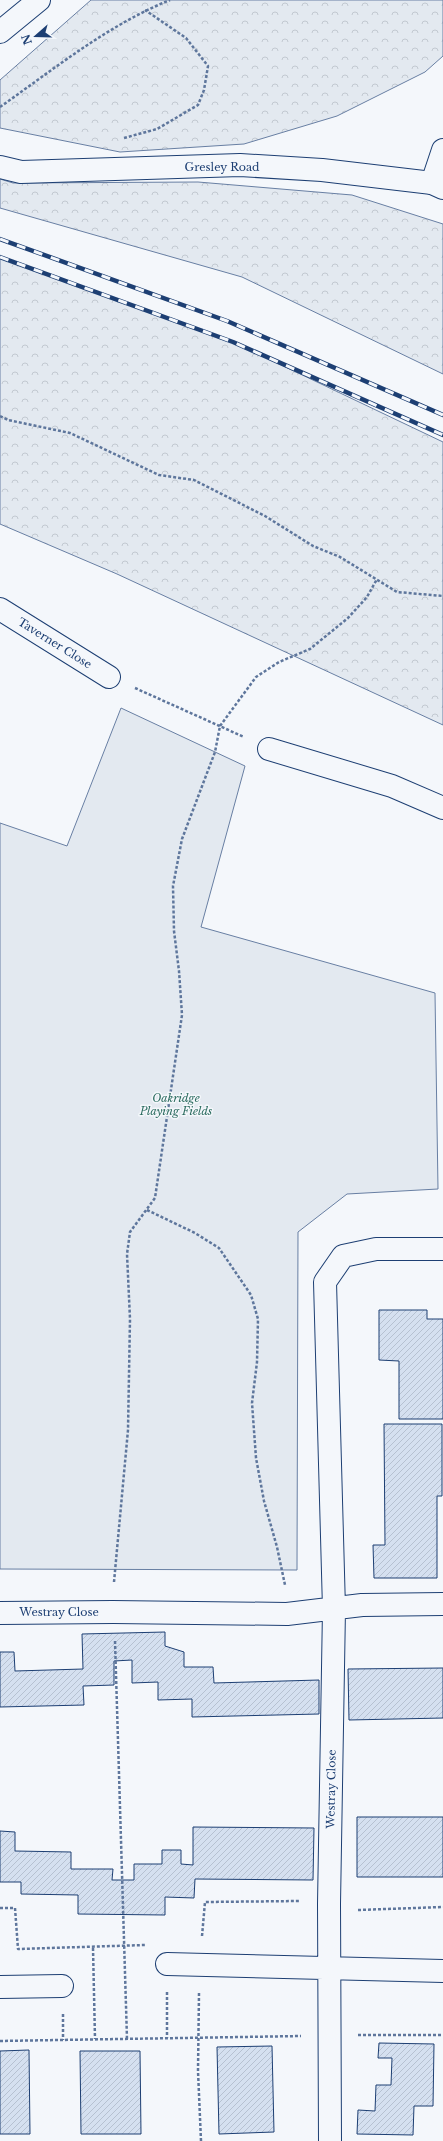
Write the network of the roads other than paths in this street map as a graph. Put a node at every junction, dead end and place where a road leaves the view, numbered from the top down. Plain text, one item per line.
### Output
1 (39, 0) edge
2 (0, 32) edge
3 (443, 150) edge
4 (0, 167) edge
5 (437, 186) edge
6 (0, 609) edge
7 (109, 677) road end
8 (269, 748) road end
9 (443, 808) edge
10 (443, 1250) edge
11 (443, 1604) edge
12 (334, 1609) junction
13 (0, 1613) edge
14 (167, 1964) road end
15 (329, 1968) junction
16 (443, 1971) edge
17 (62, 1986) dead end
18 (0, 1987) edge
19 (330, 2141) edge

1 - 2 main road
3 - 5 main road
4 - 5 main road, Gresley Road
6 - 7 main road, Taverner Close
8 - 9 main road
10 - 12 main road
11 - 12 main road, Westray Close
12 - 13 main road, Westray Close
12 - 15 main road, Westray Close
14 - 15 main road
15 - 16 main road
15 - 19 main road, Westray Close
17 - 18 main road

